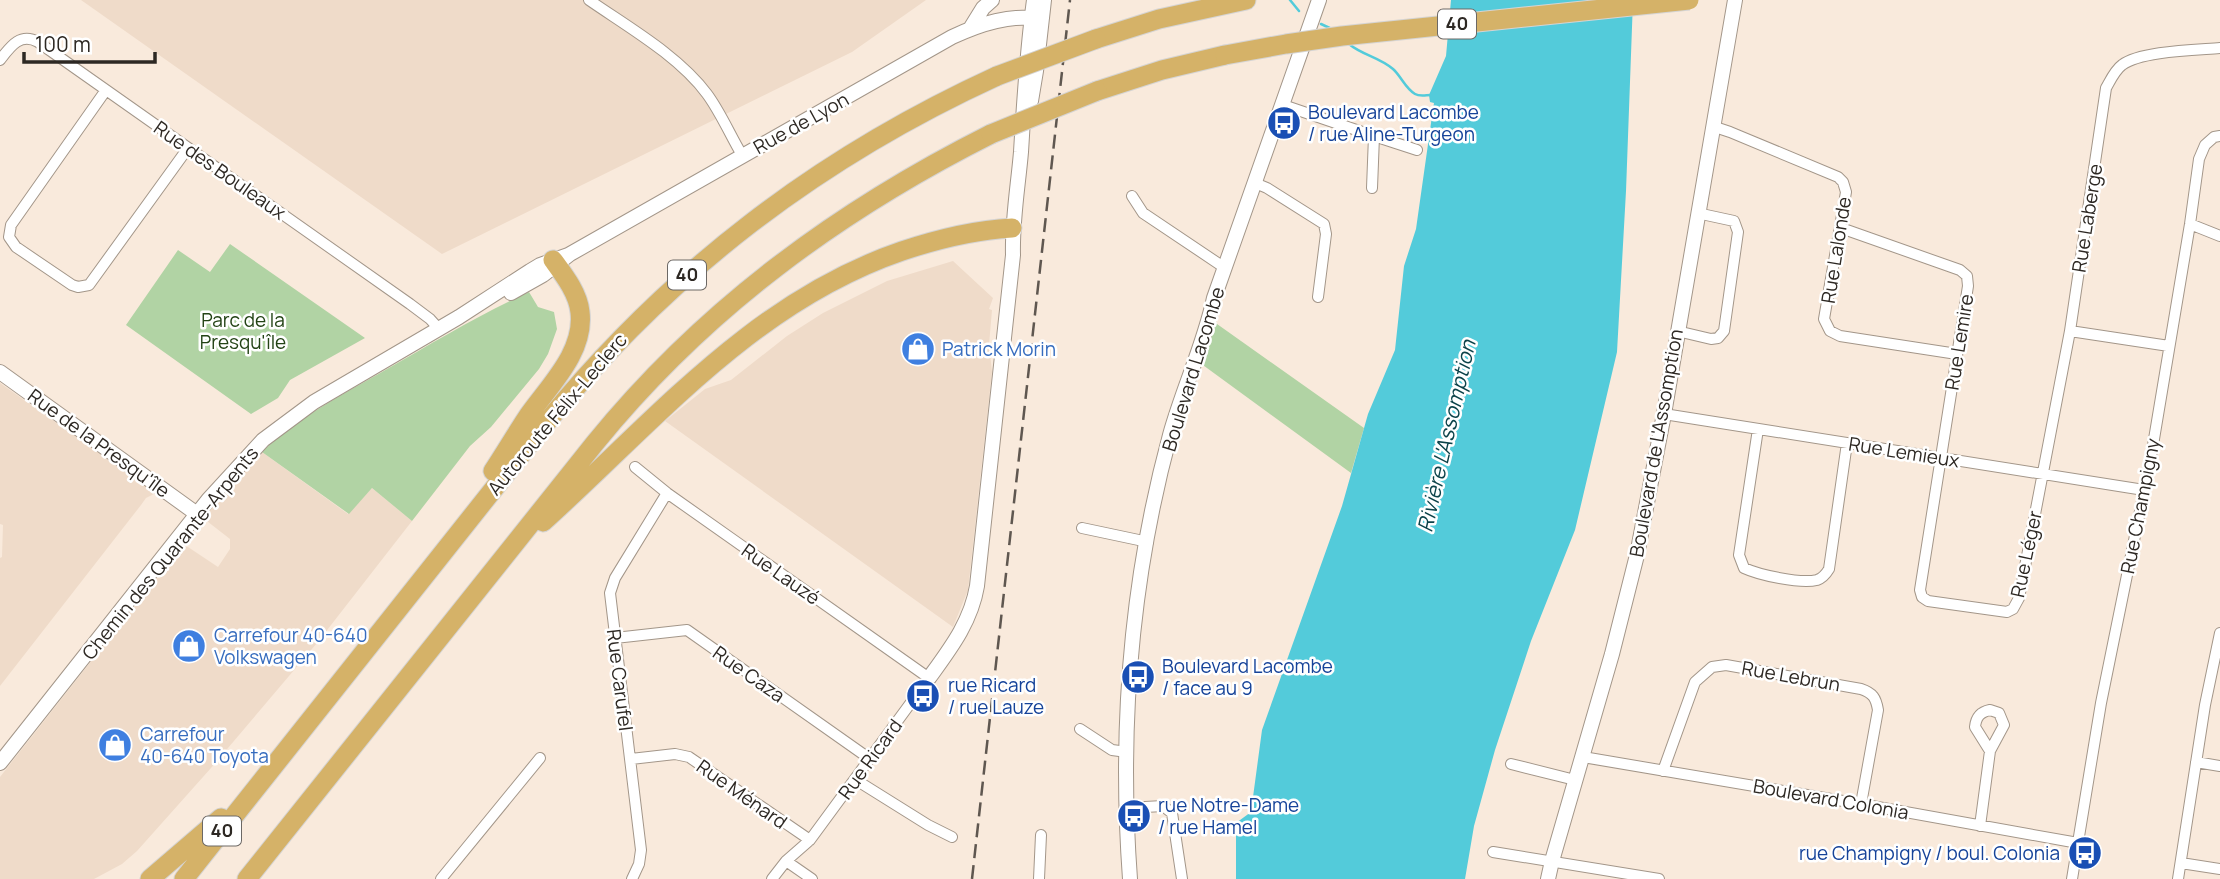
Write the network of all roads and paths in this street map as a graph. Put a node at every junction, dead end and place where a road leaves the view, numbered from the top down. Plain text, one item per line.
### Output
1 (591, 0) edge
2 (992, 0) edge
3 (1034, 0) edge
4 (1044, 0) edge
5 (1319, 0) edge
6 (1689, 0) edge
7 (1735, 0) edge
8 (1239, 1) edge
9 (1037, 18) junction
10 (970, 29) junction
11 (2220, 48) edge
12 (0, 60) edge
13 (106, 90) junction
14 (1283, 105) junction
15 (1712, 126) junction
16 (1374, 136) junction
17 (2217, 137) edge
18 (188, 148) junction
19 (1418, 150) dead end
20 (742, 155) junction
21 (1255, 183) junction
22 (1372, 188) dead end
23 (1132, 195) dead end
24 (1697, 214) junction
25 (2190, 224) junction
26 (1012, 228) junction
27 (1841, 228) junction
28 (2220, 236) edge
29 (559, 260) junction
30 (1225, 268) junction
31 (1318, 297) dead end
32 (439, 329) junction
33 (1677, 331) junction
34 (2070, 331) junction
35 (2169, 346) junction
36 (1957, 354) junction
37 (0, 372) edge
38 (1664, 414) junction
39 (1758, 429) junction
40 (1847, 443) junction
41 (1940, 458) junction
42 (635, 467) dead end
43 (2043, 474) junction
44 (2144, 491) junction
45 (667, 493) junction
46 (197, 514) junction
47 (1082, 528) dead end
48 (1148, 542) junction
49 (443, 552) junction
50 (498, 563) junction
51 (2220, 633) edge
52 (615, 638) junction
53 (929, 678) junction
54 (1080, 729) dead end
55 (1990, 751) dead end
56 (1127, 752) junction
57 (3, 755) edge
58 (1584, 757) junction
59 (541, 758) dead end
60 (631, 759) junction
61 (870, 759) junction
62 (2196, 762) junction
63 (1511, 764) dead end
64 (2220, 766) edge
65 (1662, 771) junction
66 (856, 779) junction
67 (1575, 780) junction
68 (260, 783) junction
69 (1861, 804) junction
70 (1127, 808) junction
71 (1980, 826) junction
72 (282, 835) junction
73 (1041, 835) dead end
74 (952, 837) dead end
75 (810, 840) junction
76 (2078, 843) junction
77 (1493, 852) dead end
78 (786, 861) junction
79 (1552, 861) junction
80 (2181, 863) junction
81 (2220, 869) edge
82 (150, 879) edge
83 (184, 879) edge
84 (247, 879) edge
85 (260, 879) edge
86 (441, 879) edge
87 (632, 879) edge
88 (772, 879) edge
89 (812, 879) edge
90 (1039, 879) edge
91 (1130, 879) edge
92 (1182, 879) edge
93 (1548, 879) edge
94 (1658, 879) edge
95 (2072, 879) edge
96 (2178, 879) edge

1 - 20 street
2 - 10 street
3 - 9 street
4 - 9 street
5 - 14 street, Boulevard Lacombe
6 - 50 highway, 40, bridge
7 - 15 street, Boulevard de L'Assomption
8 - 49 highway, Autoroute Félix-Leclerc / 40, bridge
9 - 10 street, Rue de Lyon
9 - 26 street, Rue Ricard
10 - 20 street, Rue de Lyon
11 - 34 street, Rue Laberge
12 - 13 street, Rue des Bouleaux
13 - 18 street, Rue des Bouleaux
13 - 18 street
14 - 16 street
14 - 21 street, Boulevard Lacombe
15 - 24 street, Boulevard de L'Assomption
15 - 27 street, Rue Lalonde
16 - 19 street
16 - 22 street
17 - 25 street, Rue Champigny
18 - 32 street, Rue des Bouleaux
20 - 29 street, Rue de Lyon
21 - 30 street, Boulevard Lacombe
21 - 31 street
23 - 30 street
24 - 33 street, Boulevard de L'Assomption
24 - 33 street
25 - 28 street
25 - 35 street, Rue Champigny
26 - 50 highway
26 - 53 street, Rue Ricard
27 - 36 street, Rue Lemire
27 - 36 street, Rue Lalonde
29 - 32 street, Rue de Lyon
29 - 49 highway
30 - 48 street, Boulevard Lacombe
32 - 46 street, Chemin des Quarante-Arpents
33 - 38 street, Boulevard de L'Assomption
34 - 35 street
34 - 43 street, Rue Laberge
35 - 44 street, Rue Champigny
36 - 41 street, Rue Lemire
37 - 46 street, Rue de la Presqu'île
38 - 39 street, Rue Lemieux
38 - 58 street, Boulevard de L'Assomption
39 - 40 street, Rue Lemieux
39 - 40 street
40 - 41 street, Rue Lemieux
41 - 43 street, Rue Lemieux
41 - 43 street, Rue Léger
42 - 45 street, Rue Lauzé
43 - 44 street, Rue Lemieux
44 - 76 street, Rue Champigny
45 - 52 street, Rue Carufel
45 - 53 street, Rue Lauzé
46 - 57 street, Chemin des Quarante-Arpents
47 - 48 street
48 - 56 street, Boulevard Lacombe
49 - 68 highway, Autoroute Félix-Leclerc / 40
50 - 72 highway, 40
51 - 62 street
52 - 60 street, Rue Carufel
52 - 61 street, Rue Caza
53 - 61 street, Rue Ricard
54 - 56 street
55 - 71 street
56 - 70 street, Boulevard Lacombe
58 - 65 street, Boulevard Colonia
58 - 67 street, Boulevard de L'Assomption
59 - 86 street
60 - 75 street, Rue Ménard
60 - 87 street, Rue Carufel
61 - 66 street, Rue Ricard
62 - 64 street
62 - 80 street
63 - 67 street
65 - 69 street, Boulevard Colonia
65 - 69 street, Rue Lebrun
66 - 74 street
66 - 75 street, Rue Ricard
67 - 79 street, Boulevard de L'Assomption
68 - 82 highway
68 - 83 highway, Autoroute Félix-Leclerc / 40
69 - 71 street, Boulevard Colonia
70 - 91 street, Boulevard Lacombe
70 - 92 street
71 - 76 street, Boulevard Colonia
72 - 84 highway, 40
72 - 85 highway
73 - 90 street
75 - 78 street, Rue Ricard
76 - 95 street, Rue Champigny
77 - 79 street
78 - 88 street, Rue Ricard
78 - 89 street
79 - 93 street, Boulevard de L'Assomption
79 - 94 street
80 - 81 street
80 - 96 street

